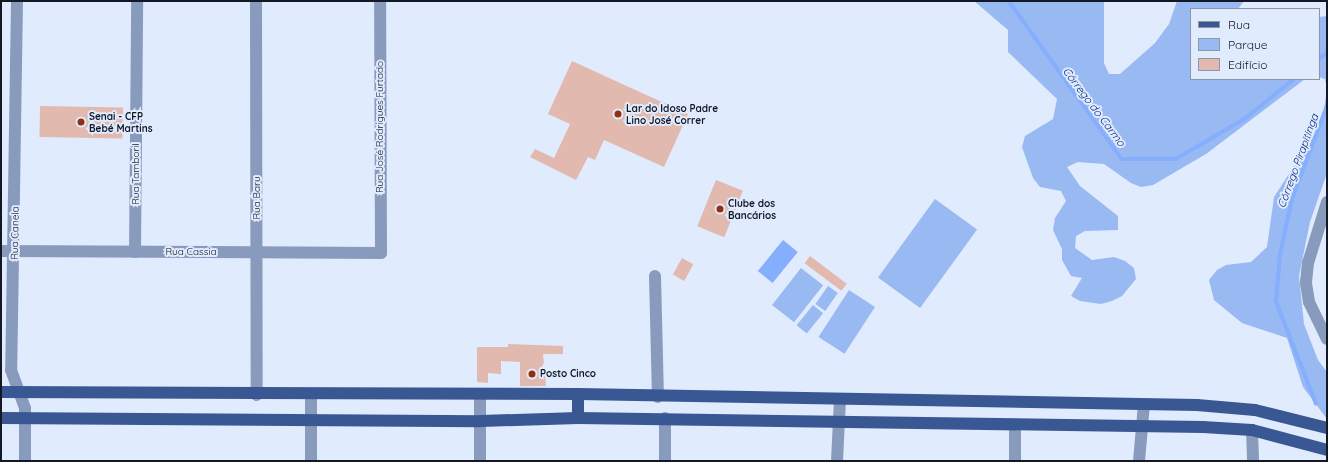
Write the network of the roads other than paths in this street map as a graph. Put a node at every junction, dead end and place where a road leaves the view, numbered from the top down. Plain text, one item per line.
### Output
1 (17, 1) edge
2 (137, 1) edge
3 (256, 1) edge
4 (380, 1) edge
5 (1327, 202) edge
6 (1, 251) edge
7 (15, 251) junction
8 (135, 252) junction
9 (257, 253) junction
10 (381, 253) joint
11 (655, 276) dead end
12 (1327, 339) edge
13 (1, 392) edge
14 (18, 392) junction
15 (578, 394) junction
16 (257, 395) junction
17 (311, 396) junction
18 (480, 396) junction
19 (658, 397) junction
20 (840, 398) junction
21 (1144, 404) junction
22 (1, 418) edge
23 (26, 418) junction
24 (578, 418) junction
25 (665, 418) junction
26 (311, 419) junction
27 (481, 421) junction
28 (838, 421) junction
29 (1015, 425) junction
30 (1139, 428) junction
31 (1327, 428) edge
32 (1252, 430) junction
33 (1327, 450) edge
34 (25, 461) edge
35 (311, 461) edge
36 (480, 461) edge
37 (665, 461) edge
38 (837, 461) edge
39 (1015, 461) edge
40 (1139, 461) edge
41 (1253, 461) edge

1 - 7 street, Rua Canela
2 - 8 street, Rua Tamboril
3 - 9 street, Rua Baru
4 - 10 street, Rua José Rodrigues Furtado
5 - 12 street
6 - 7 street, Rua Cassia
7 - 8 street, Rua Cassia
7 - 14 street, Rua Canela
8 - 9 street, Rua Cassia
9 - 10 street, Rua Cassia
9 - 16 street, Rua Baru
11 - 19 street
13 - 14 main road
14 - 16 main road
14 - 23 street, Rua Canela
15 - 18 main road
15 - 19 main road
15 - 24 main road
16 - 17 main road
17 - 18 main road
17 - 26 street
18 - 27 street
19 - 20 main road
20 - 21 main road
20 - 28 street
21 - 30 street
21 - 31 main road
22 - 23 main road
23 - 26 main road
23 - 34 street, Rua Canela
24 - 25 main road
24 - 27 main road
25 - 28 main road
25 - 37 street
26 - 27 main road
26 - 35 street
27 - 36 street
28 - 29 main road
28 - 38 street
29 - 30 main road
29 - 39 street
30 - 32 main road
30 - 40 street
32 - 33 main road
32 - 41 street

